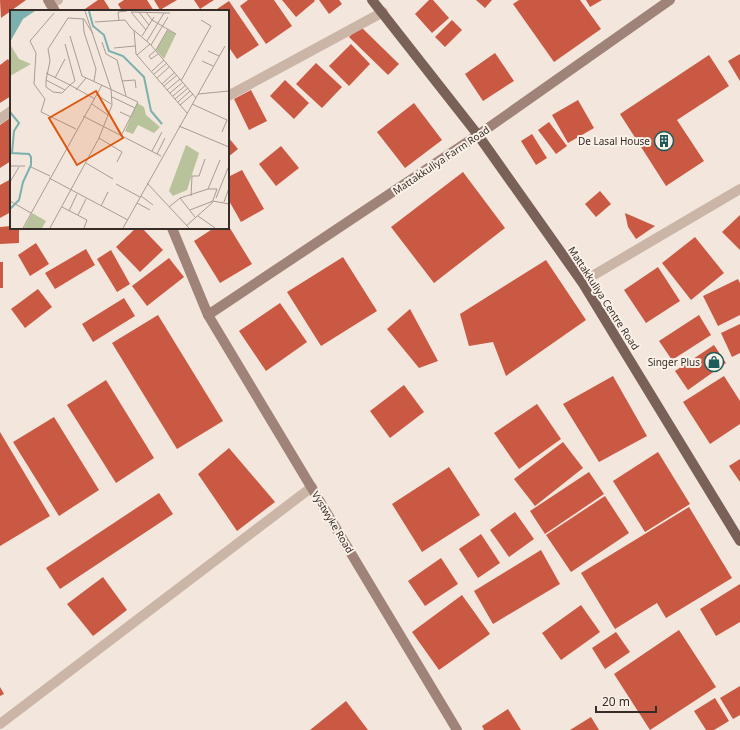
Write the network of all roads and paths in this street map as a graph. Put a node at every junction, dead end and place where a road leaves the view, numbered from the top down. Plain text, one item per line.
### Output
1 (372, 0) edge
2 (670, 0) edge
3 (383, 12) junction
4 (229, 95) edge
5 (10, 112) edge
6 (0, 119) edge
7 (478, 135) junction
8 (740, 189) edge
9 (172, 229) edge
10 (582, 282) junction
11 (208, 315) junction
12 (312, 487) junction
13 (740, 541) edge
14 (0, 724) edge
15 (457, 730) edge

1 - 3 main road, Mattakkuliya Centre Road
2 - 7 street, Mattakkuliya Farm Road
3 - 4 street
3 - 7 main road, Mattakkuliya Centre Road
5 - 6 street
7 - 10 main road, Mattakkuliya Centre Road
7 - 11 street, Mattakkuliya Farm Road
8 - 10 street
9 - 11 street, Vystwyke Road
10 - 13 main road, Mattakkuliya Centre Road
11 - 12 street, Vystwyke Road
12 - 14 street
12 - 15 street, Vystwyke Road

